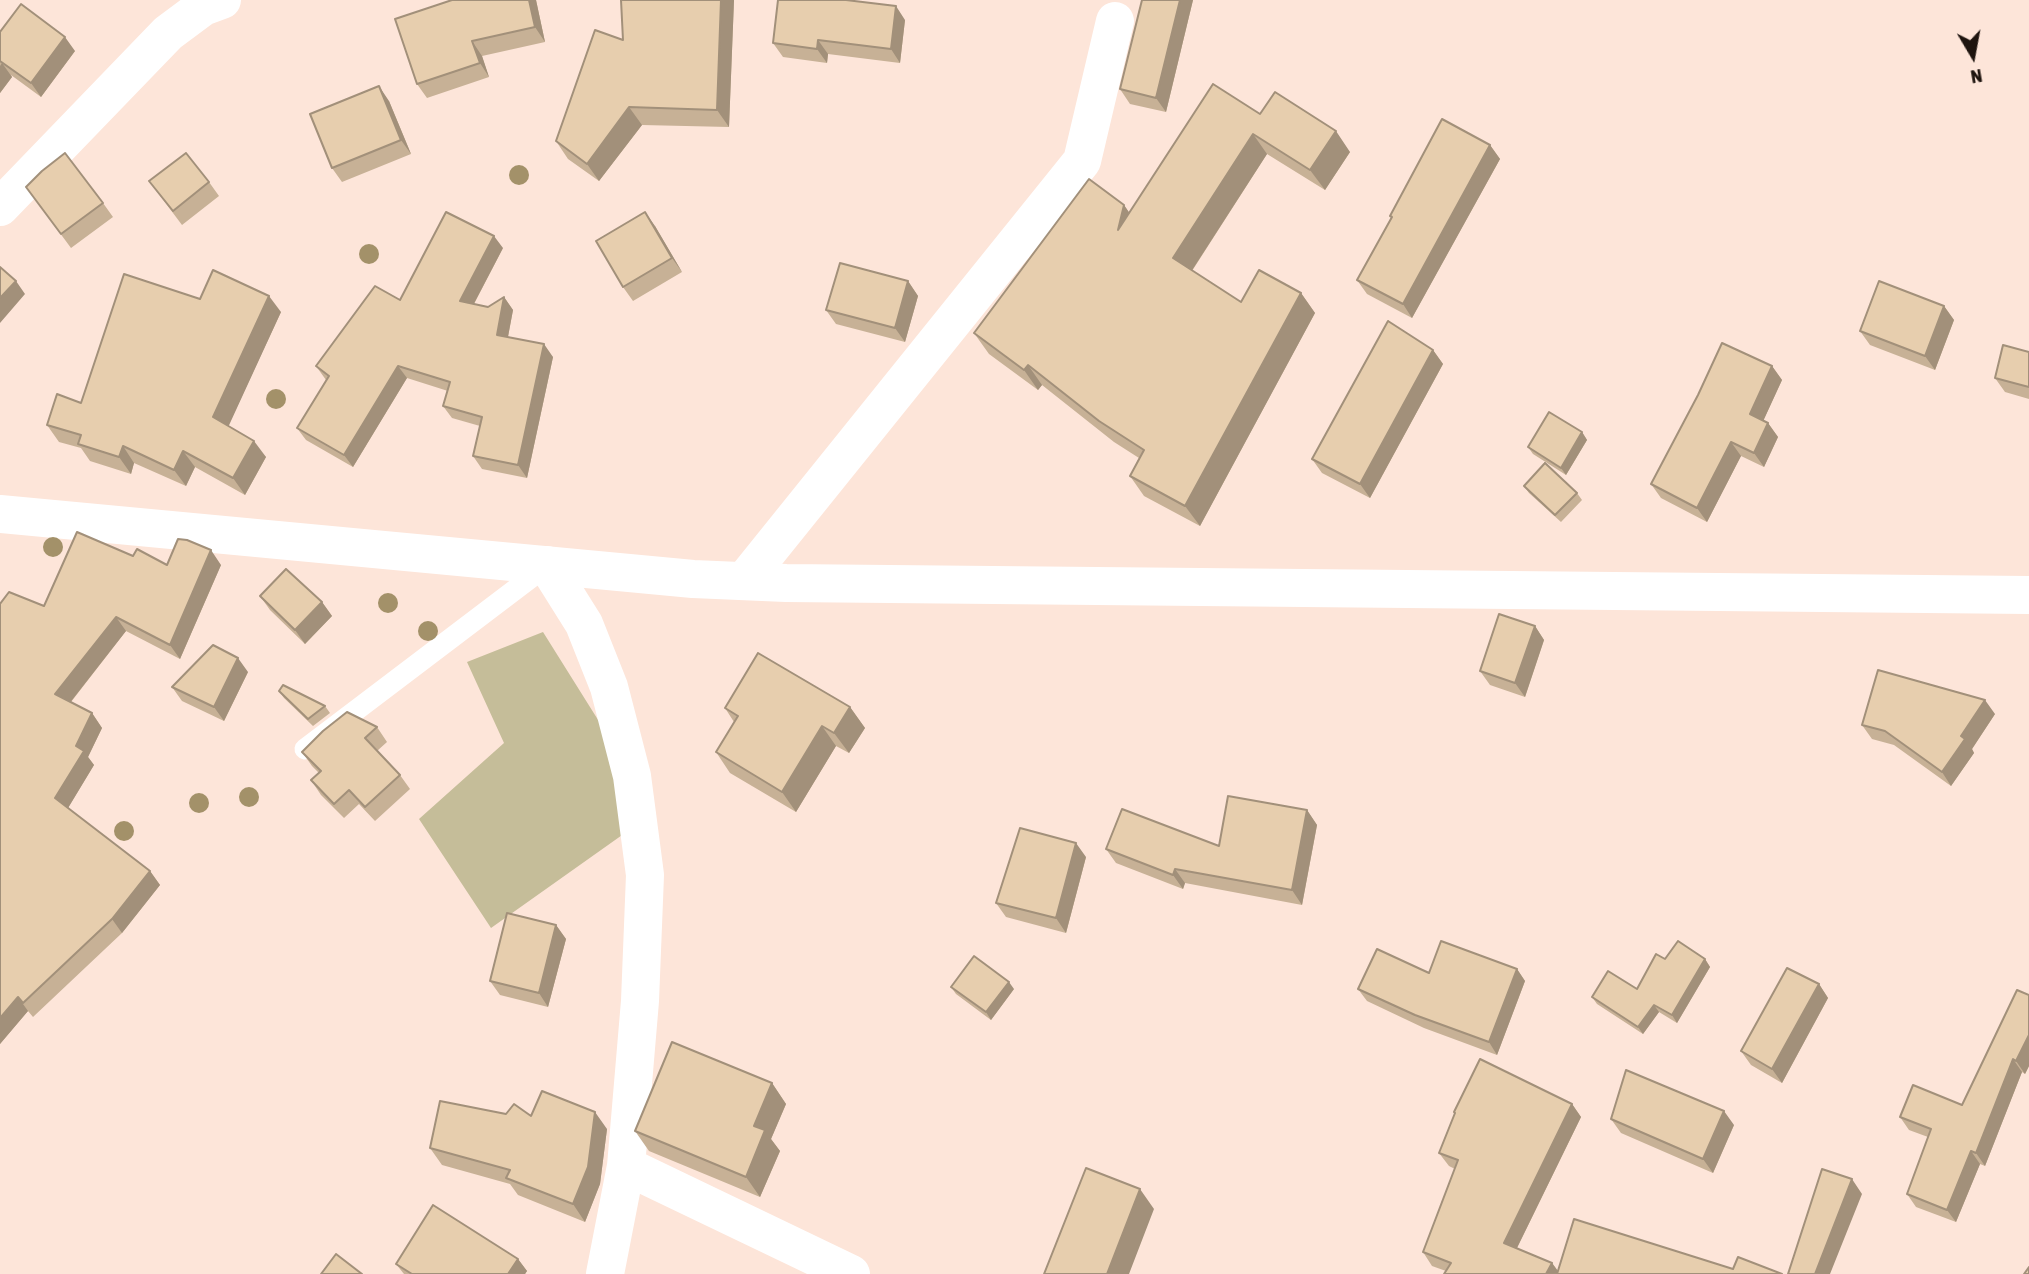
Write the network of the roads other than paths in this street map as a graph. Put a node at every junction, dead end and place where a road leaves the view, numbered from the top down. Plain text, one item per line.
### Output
1 (222, 0) edge
2 (1115, 21) dead end
3 (0, 207) edge
4 (0, 514) edge
5 (547, 565) junction
6 (744, 581) junction
7 (2029, 595) edge
8 (304, 749) edge
9 (626, 1166) junction
10 (605, 1274) edge
11 (851, 1274) edge

1 - 3 street
2 - 6 street
4 - 5 street
5 - 6 street
5 - 8 lane
5 - 9 street
6 - 7 street
9 - 10 street
9 - 11 street

